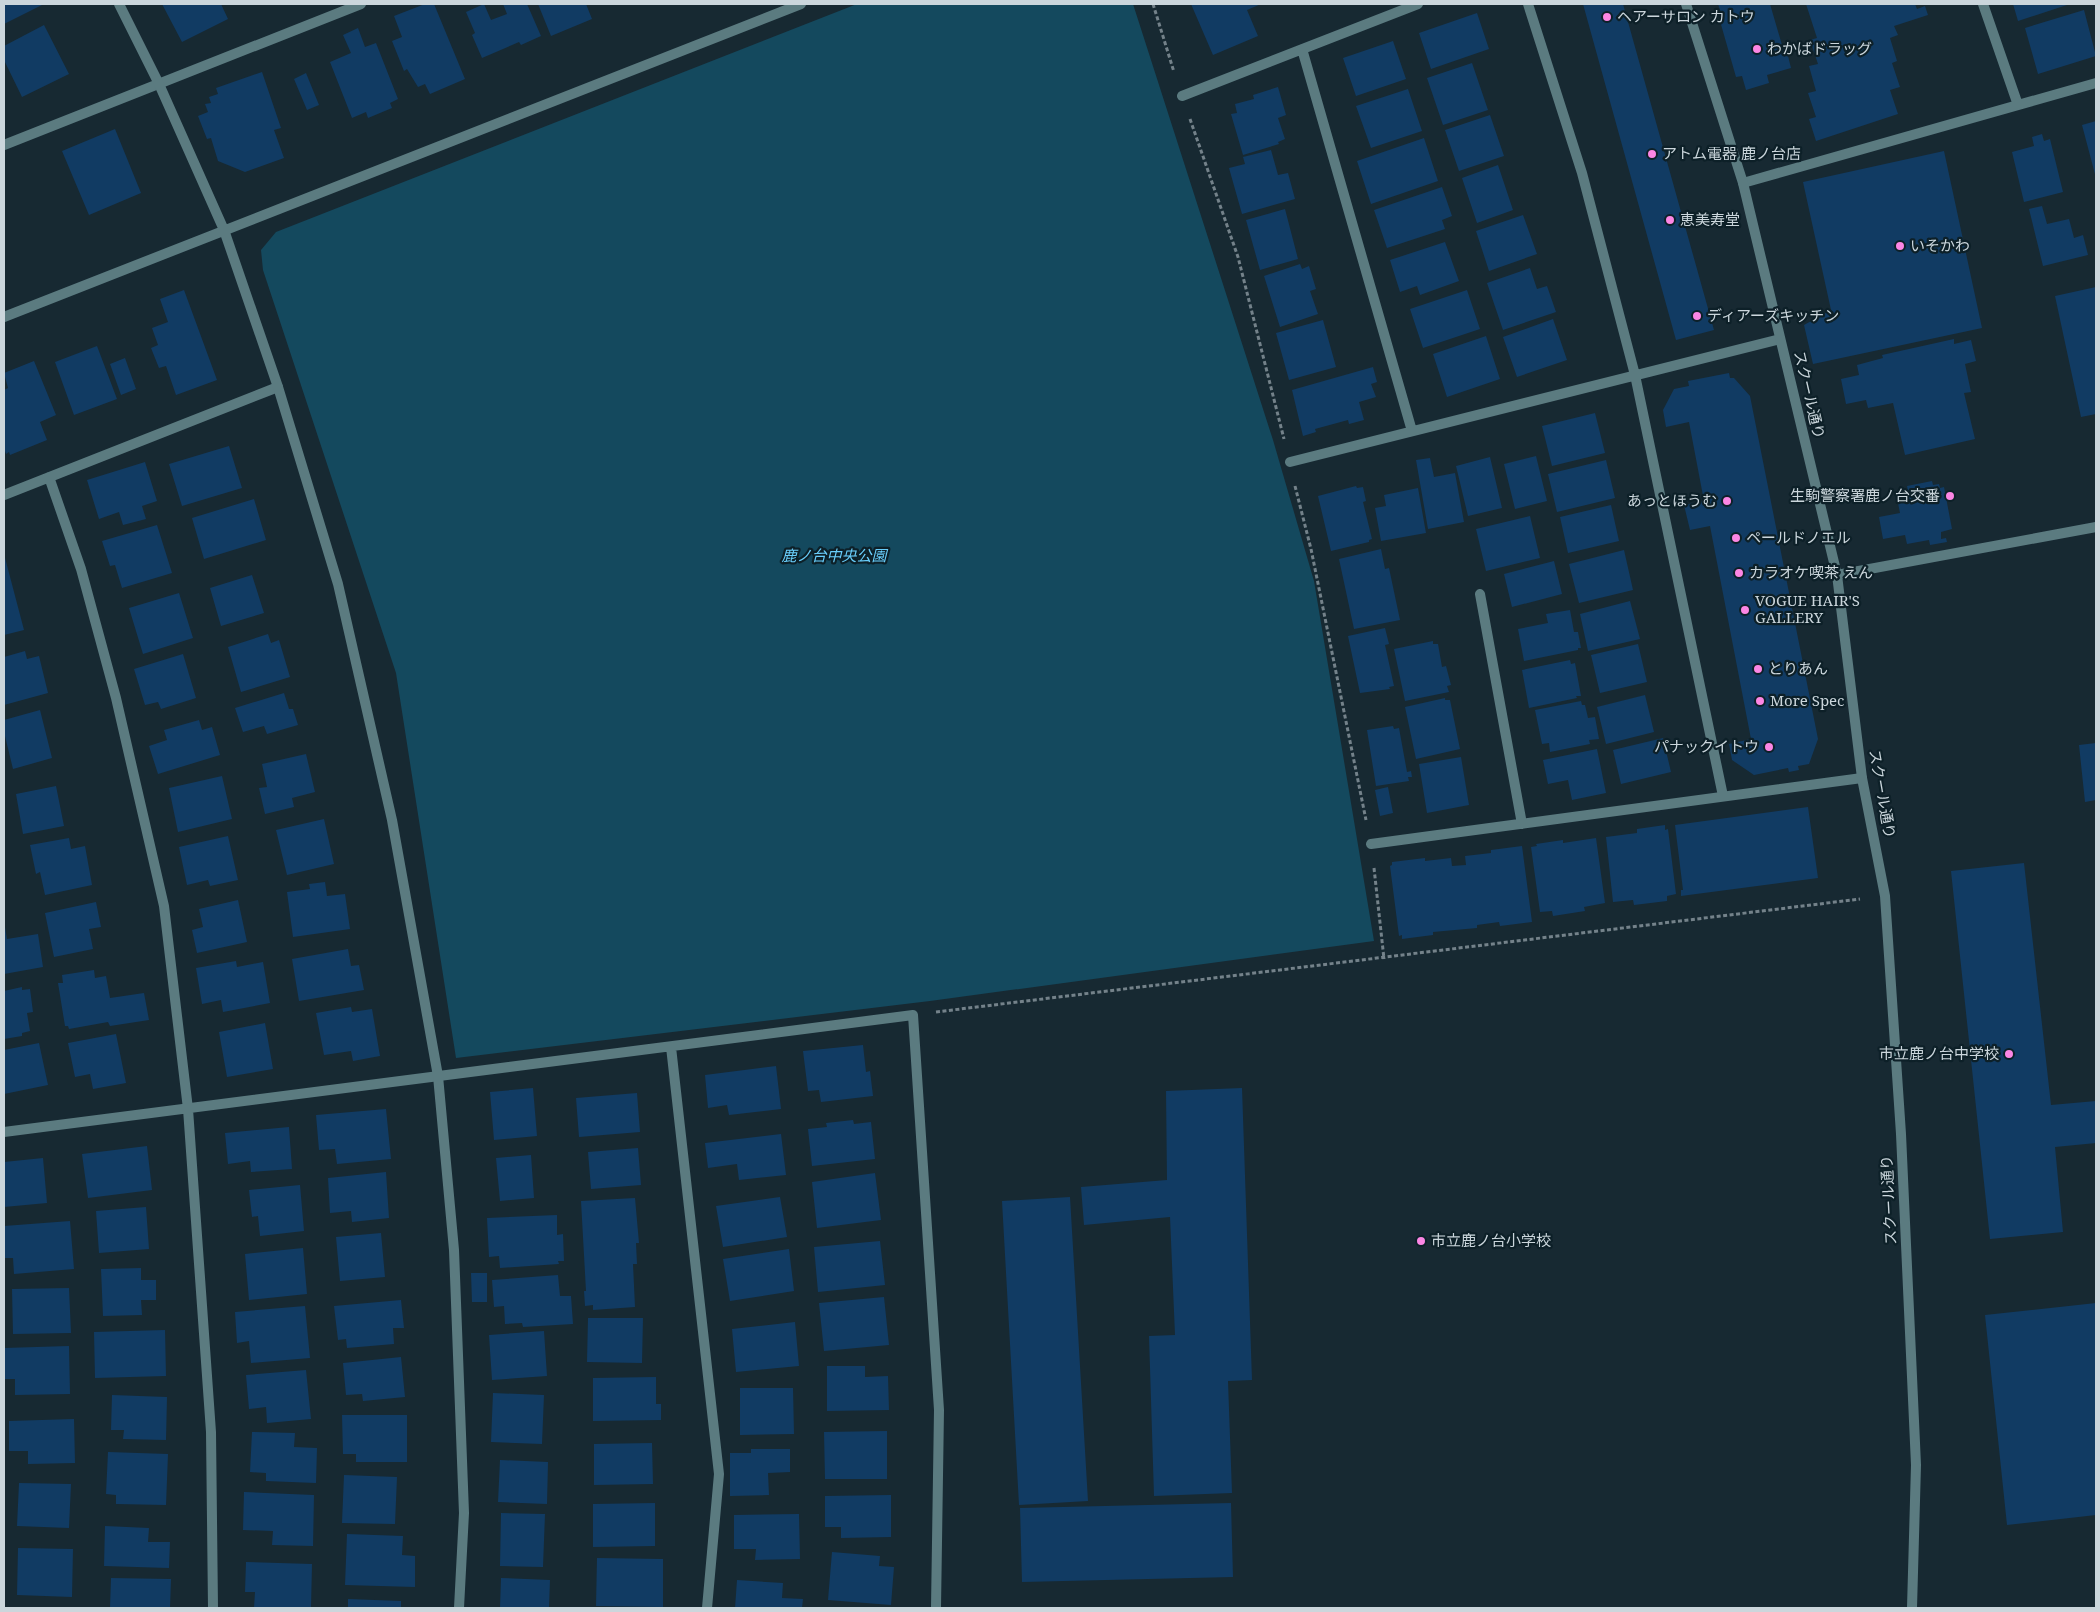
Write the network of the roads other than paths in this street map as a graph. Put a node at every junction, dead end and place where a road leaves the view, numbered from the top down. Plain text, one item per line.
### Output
1 (120, 4) edge
2 (361, 4) edge
3 (801, 4) edge
4 (1418, 4) edge
5 (1528, 4) edge
6 (1686, 4) edge
7 (1983, 4) edge
8 (1302, 49) junction
9 (2096, 83) edge
10 (159, 84) junction
11 (1182, 96) dead end
12 (2018, 106) junction
13 (4, 145) edge
14 (1743, 183) junction
15 (224, 230) junction
16 (4, 317) edge
17 (1780, 339) junction
18 (1635, 375) junction
19 (278, 387) junction
20 (1412, 431) junction
21 (1290, 462) dead end
22 (50, 477) junction
23 (4, 495) edge
24 (2096, 526) edge
25 (1836, 575) junction
26 (1480, 594) dead end
27 (1862, 778) junction
28 (1723, 796) junction
29 (1522, 824) junction
30 (1371, 844) dead end
31 (672, 1046) junction
32 (438, 1076) junction
33 (188, 1109) junction
34 (4, 1132) edge
35 (213, 1608) edge
36 (459, 1608) edge
37 (708, 1608) edge
38 (936, 1608) edge
39 (1912, 1608) edge

1 - 10 street
2 - 10 street
3 - 15 street
4 - 8 street
5 - 18 street
6 - 14 street, スクール通り
7 - 12 street
8 - 11 street
8 - 20 street
9 - 12 street
10 - 13 street
10 - 15 street
12 - 14 street
14 - 17 street, スクール通り
15 - 16 street
15 - 19 street
17 - 18 street
17 - 25 street, スクール通り
18 - 20 street
18 - 28 street
19 - 22 street
19 - 32 street
20 - 21 street
22 - 23 street
22 - 33 street
24 - 25 street
25 - 27 street, スクール通り
26 - 29 street
27 - 28 street
27 - 39 street, スクール通り
28 - 29 street
29 - 30 street
31 - 32 street
31 - 37 street
31 - 38 street
32 - 33 street
32 - 36 street
33 - 34 street
33 - 35 street

